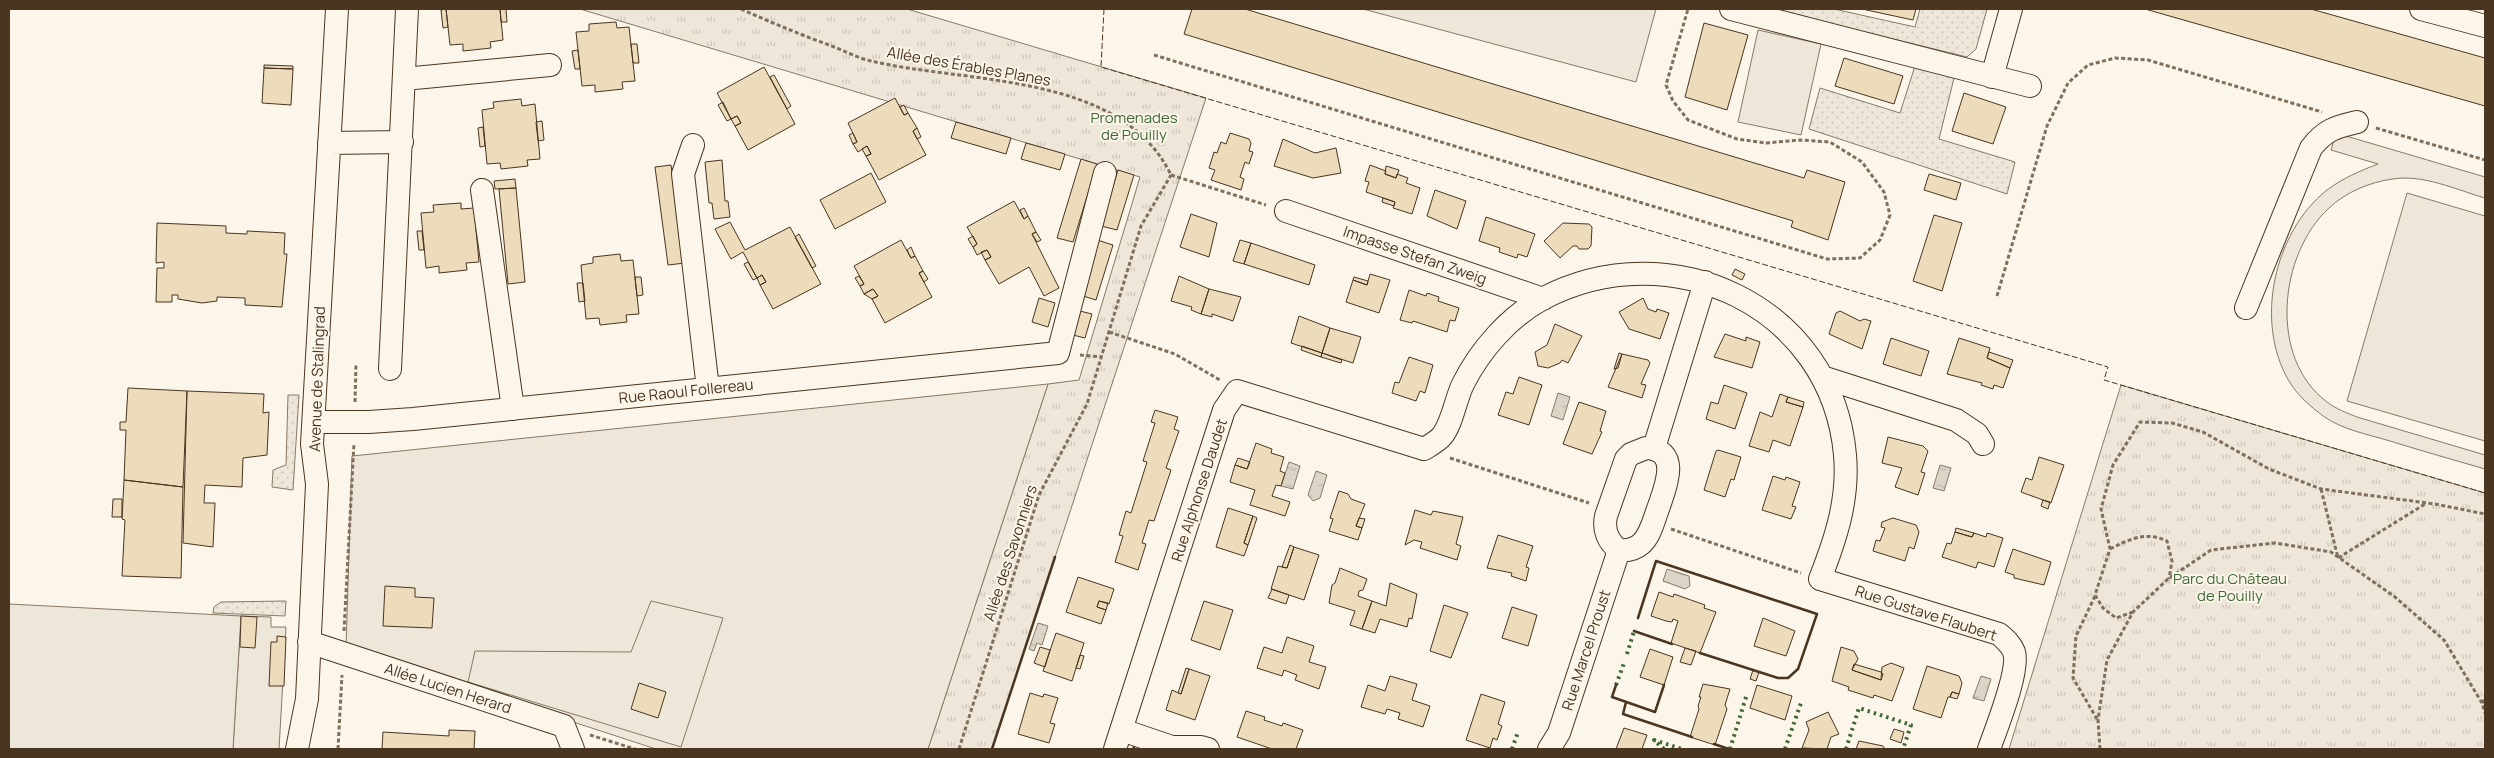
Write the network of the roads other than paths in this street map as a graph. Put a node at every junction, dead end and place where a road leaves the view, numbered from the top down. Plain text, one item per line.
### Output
1 (337, 9) edge
2 (407, 9) edge
3 (1731, 9) edge
4 (2012, 9) edge
5 (2421, 9) edge
6 (2485, 26) edge
7 (550, 65) dead end
8 (1992, 77) junction
9 (404, 79) junction
10 (2030, 86) dead end
11 (2356, 122) road end
12 (402, 142) junction
13 (330, 143) junction
14 (693, 146) dead end
15 (1104, 173) dead end
16 (482, 190) dead end
17 (1286, 211) road end
18 (1705, 282) junction
19 (1543, 298) junction
20 (2246, 308) dead end
21 (390, 369) dead end
22 (1822, 377) junction
23 (708, 389) junction
24 (513, 408) junction
25 (314, 422) junction
26 (1983, 444) dead end
27 (1654, 448) junction
28 (1619, 550) junction
29 (310, 642) junction
30 (1118, 740) edge
31 (297, 749) edge
32 (573, 749) edge
33 (1208, 749) edge
34 (1549, 749) edge
35 (1990, 749) edge

1 - 13 street, Avenue de Stalingrad
2 - 9 street
3 - 8 street
4 - 8 street
5 - 6 street
7 - 9 street
8 - 10 street
9 - 12 street
11 - 20 street
12 - 13 street
12 - 21 street
13 - 25 street, Avenue de Stalingrad
14 - 23 street
15 - 23 street, Rue Raoul Follereau
16 - 24 street
17 - 19 street, Impasse Stefan Zweig
18 - 19 street
18 - 22 street
18 - 27 street
19 - 30 street, Rue Alphonse Daudet
22 - 26 street
22 - 35 street, Rue Gustave Flaubert
23 - 24 street, Rue Raoul Follereau
24 - 25 street, Rue Raoul Follereau
25 - 29 street, Avenue de Stalingrad
27 - 28 street
27 - 28 street
28 - 34 street, Rue Marcel Proust
29 - 31 street, Avenue de Stalingrad
29 - 32 street, Allée Lucien Herard
30 - 33 street

